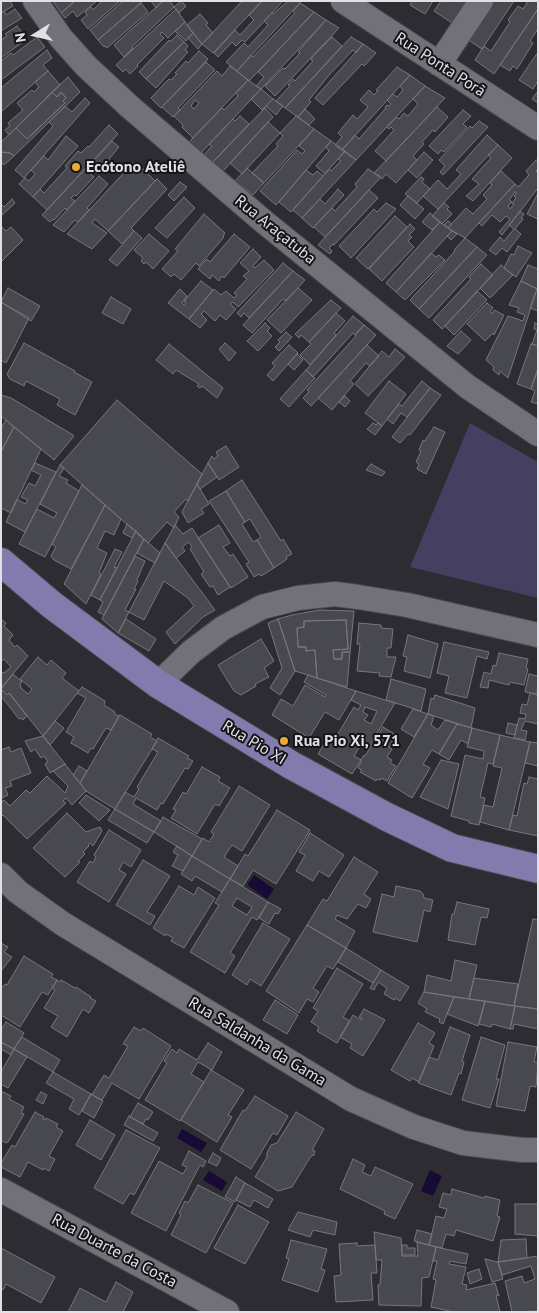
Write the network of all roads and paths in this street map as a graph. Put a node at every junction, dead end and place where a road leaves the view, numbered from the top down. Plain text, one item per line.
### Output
1 (35, 1) edge
2 (343, 1) edge
3 (481, 1) edge
4 (439, 64) junction
5 (538, 128) edge
6 (538, 434) edge
7 (4, 567) edge
8 (538, 635) edge
9 (158, 684) junction
10 (538, 869) edge
11 (1, 875) edge
12 (538, 1150) edge
13 (1, 1190) edge
14 (227, 1312) edge

1 - 6 street, Rua Araçatuba
2 - 4 street, Rua Ponta Porã
3 - 4 street
4 - 5 street, Rua Ponta Porã
7 - 9 main road, Rua Pio XI
8 - 9 street
9 - 10 main road, Rua Pio XI
11 - 12 street, Rua Saldanha da Gama
13 - 14 street, Rua Duarte da Costa

